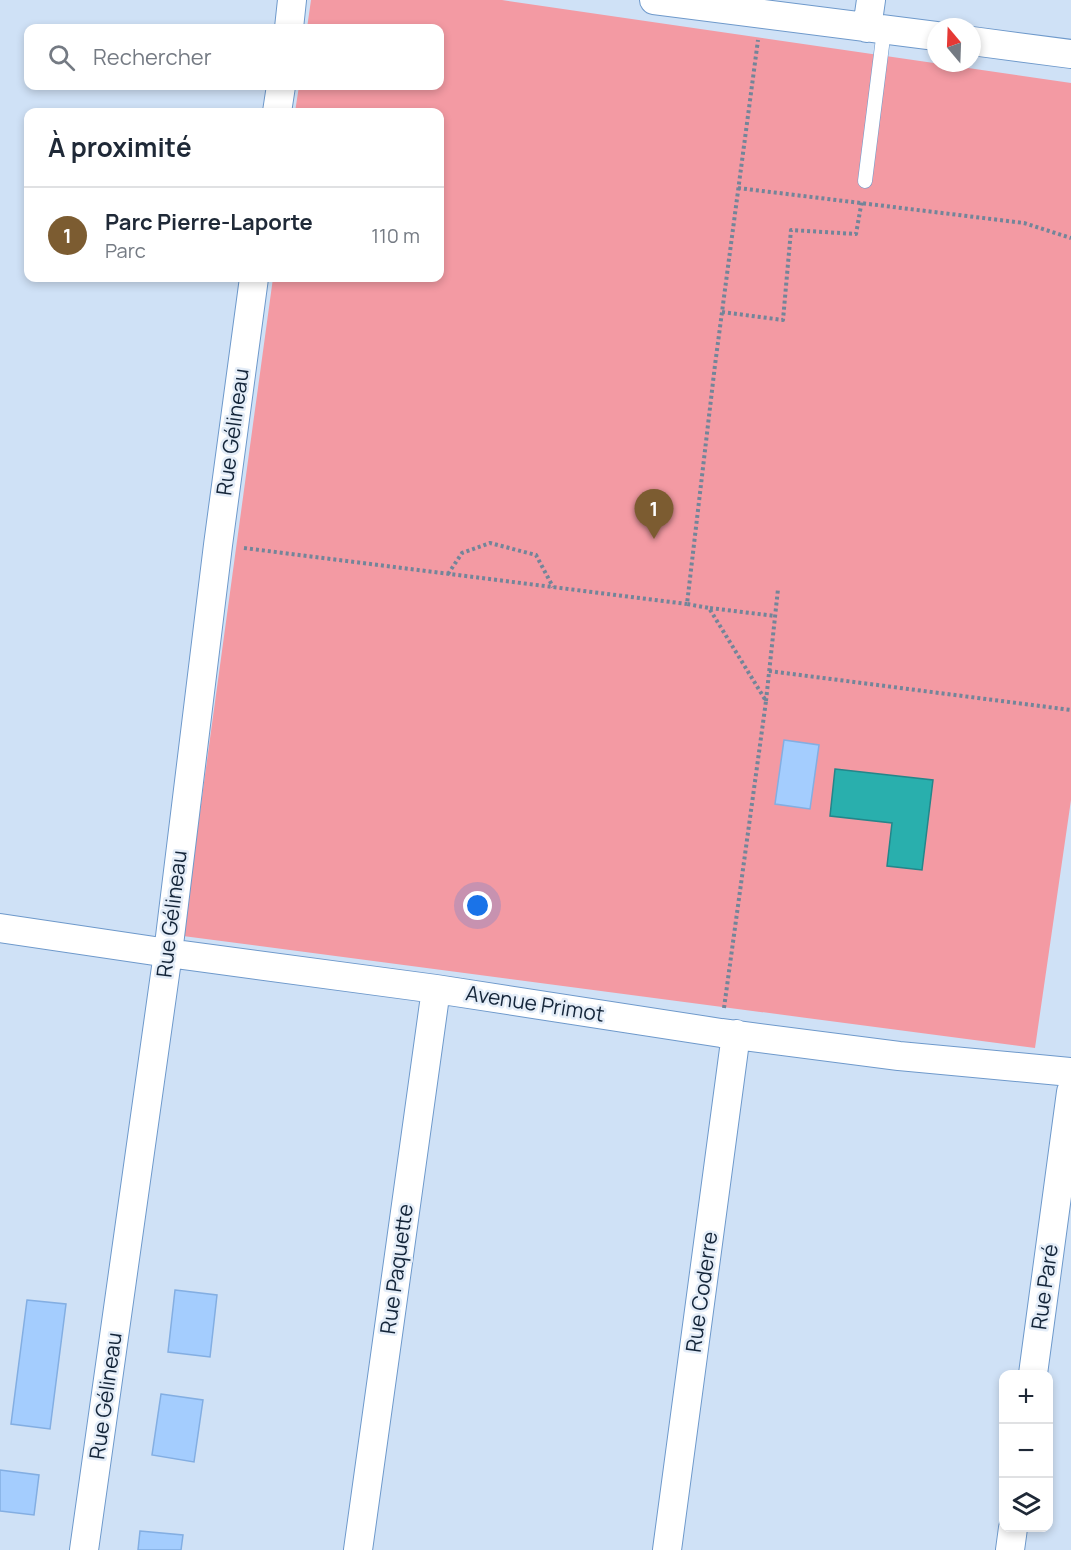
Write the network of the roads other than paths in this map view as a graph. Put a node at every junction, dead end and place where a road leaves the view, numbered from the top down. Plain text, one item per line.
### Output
1 (292, 0) edge
2 (654, 0) edge
3 (871, 0) edge
4 (289, 24) edge
5 (876, 29) junction
6 (927, 35) edge
7 (981, 42) edge
8 (1071, 54) edge
9 (280, 90) edge
10 (278, 108) edge
11 (865, 181) road end
12 (253, 282) edge
13 (0, 927) edge
14 (168, 953) junction
15 (436, 989) junction
16 (728, 1033) junction
17 (1071, 1072) edge
18 (1071, 1092) edge
19 (1034, 1370) edge
20 (1012, 1532) edge
21 (84, 1550) edge
22 (358, 1550) edge
23 (667, 1550) edge
24 (1010, 1550) edge

1 - 4 street
2 - 5 street
3 - 5 street
5 - 6 street
5 - 11 lane
7 - 8 street
9 - 10 street
12 - 14 street, Rue Gélineau
13 - 14 street, Avenue Primot
14 - 15 street, Avenue Primot
14 - 21 street, Rue Gélineau
15 - 16 street, Avenue Primot
15 - 22 street, Rue Paquette
16 - 17 street, Avenue Primot
16 - 23 street, Rue Coderre
18 - 19 street, Rue Paré
20 - 24 street

